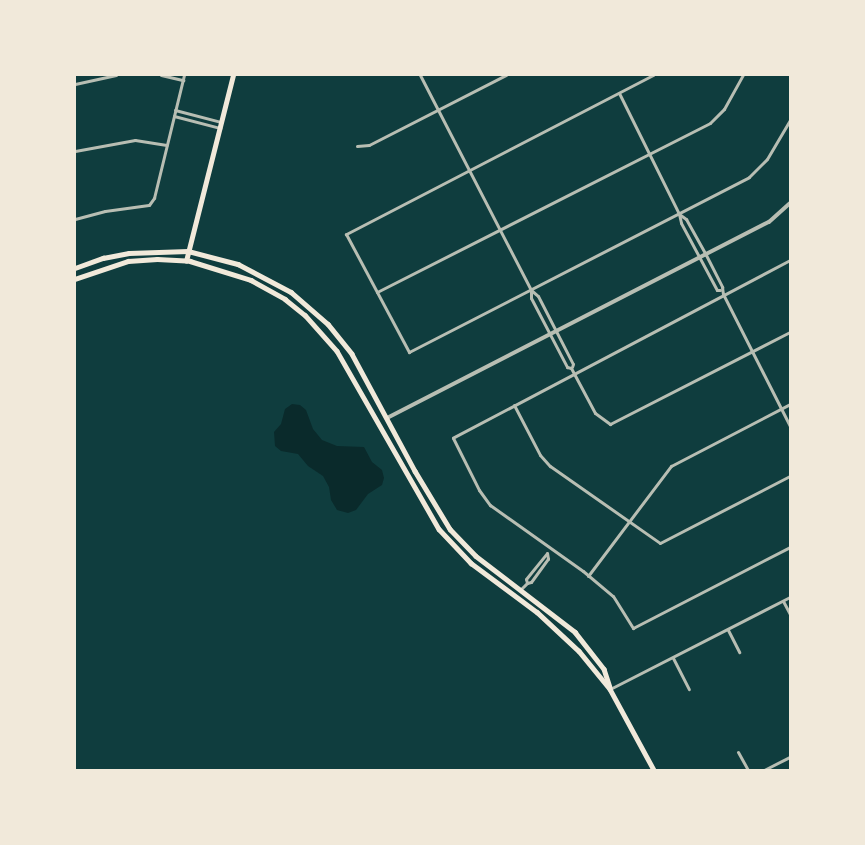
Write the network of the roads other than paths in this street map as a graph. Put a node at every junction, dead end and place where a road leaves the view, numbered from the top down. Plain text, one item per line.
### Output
1 (116, 75) edge
2 (161, 75) edge
3 (184, 75) edge
4 (233, 75) edge
5 (420, 75) edge
6 (506, 75) edge
7 (653, 75) edge
8 (743, 75) edge
9 (183, 80) junction
10 (75, 84) edge
11 (619, 93) junction
12 (175, 110) junction
13 (438, 110) junction
14 (174, 116) junction
15 (790, 120) edge
16 (221, 122) junction
17 (220, 128) junction
18 (167, 145) junction
19 (357, 146) dead end
20 (75, 151) edge
21 (649, 154) junction
22 (470, 170) junction
23 (790, 203) edge
24 (679, 214) junction
25 (75, 219) edge
26 (499, 229) junction
27 (188, 251) junction
28 (706, 255) junction
29 (700, 258) junction
30 (790, 260) edge
31 (186, 261) junction
32 (75, 268) edge
33 (75, 279) edge
34 (531, 290) junction
35 (721, 290) junction
36 (377, 292) junction
37 (723, 294) junction
38 (555, 331) junction
39 (790, 332) edge
40 (549, 334) junction
41 (752, 352) junction
42 (572, 368) junction
43 (574, 373) junction
44 (790, 404) edge
45 (514, 405) junction
46 (781, 408) junction
47 (387, 418) junction
48 (790, 426) edge
49 (790, 476) edge
50 (628, 521) junction
51 (790, 547) edge
52 (551, 549) junction
53 (588, 576) junction
54 (521, 589) junction
55 (790, 597) edge
56 (783, 601) junction
57 (790, 614) edge
58 (728, 630) junction
59 (739, 652) dead end
60 (673, 658) junction
61 (610, 689) junction
62 (689, 689) dead end
63 (738, 752) dead end
64 (790, 757) edge
65 (654, 770) edge
66 (748, 770) edge
67 (764, 770) edge

1 - 10 street
2 - 9 street
3 - 9 street
4 - 16 main road
5 - 13 street
6 - 13 street
7 - 11 street
8 - 21 street
9 - 12 street
11 - 21 street
11 - 22 street
12 - 14 street
12 - 16 street
13 - 19 street
13 - 22 street
14 - 17 street
14 - 18 street
15 - 24 street
16 - 17 main road
17 - 27 main road
18 - 20 street
18 - 25 street
21 - 24 street
21 - 26 street
22 - 26 street
22 - 36 street
23 - 28 street
24 - 28 street
24 - 29 street
24 - 34 street
26 - 34 street
26 - 36 street
27 - 31 main road
27 - 32 main road
27 - 47 main road
28 - 29 street
28 - 35 street
29 - 35 street
29 - 38 street
30 - 37 street
31 - 33 main road
31 - 61 main road
34 - 36 street
34 - 38 street
34 - 40 street
35 - 37 street
37 - 41 street
37 - 43 street
38 - 40 street
38 - 42 street
39 - 41 street
40 - 42 street
40 - 47 street
41 - 43 street
41 - 46 street
42 - 43 street
43 - 45 street
44 - 46 street
45 - 50 street
45 - 52 street
46 - 48 street
46 - 50 street
47 - 54 main road
49 - 50 street
50 - 53 street
51 - 53 street
52 - 53 street
52 - 54 street
54 - 61 main road
55 - 56 street
56 - 57 street
56 - 58 street
58 - 59 street
58 - 60 street
60 - 61 street
60 - 62 street
61 - 65 main road
63 - 66 street
64 - 67 street

